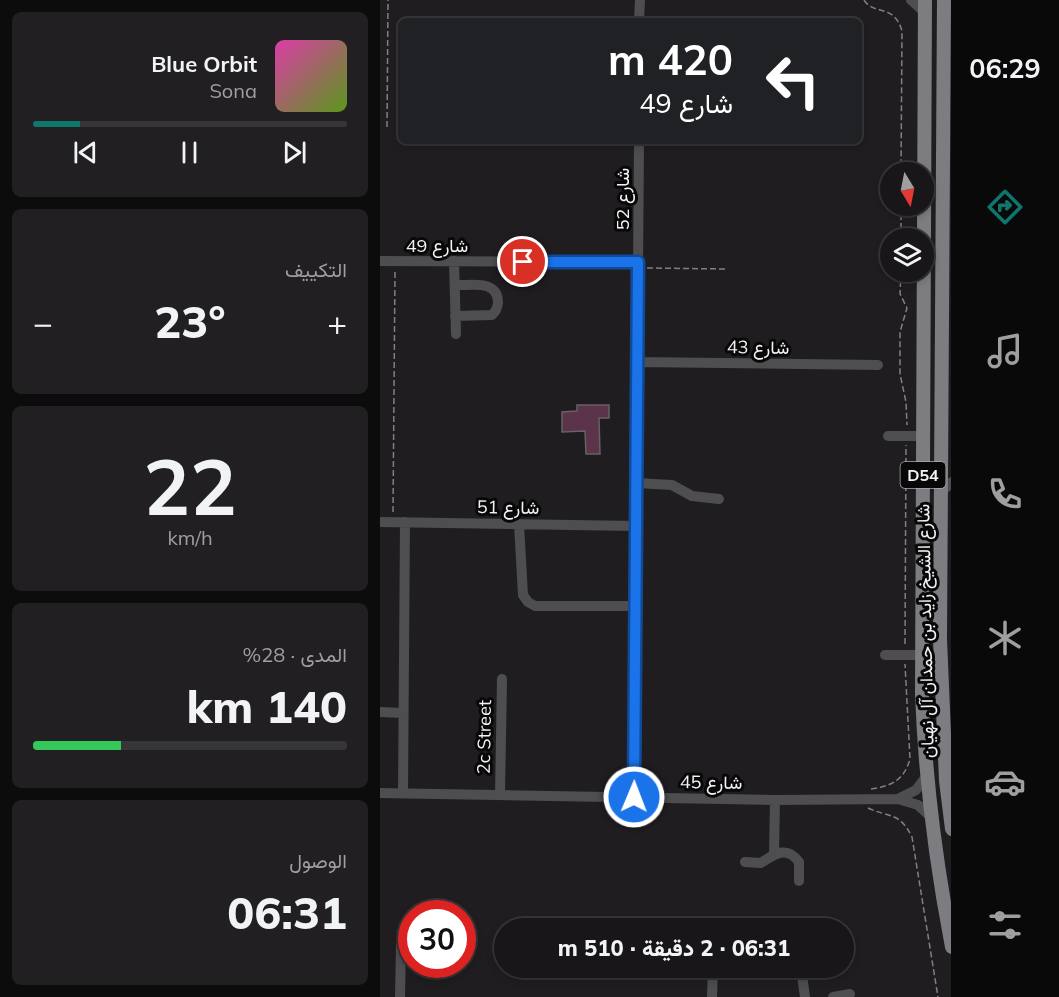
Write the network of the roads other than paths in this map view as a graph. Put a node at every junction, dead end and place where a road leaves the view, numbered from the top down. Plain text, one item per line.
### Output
1 (640, 0) edge
2 (911, 0) edge
3 (926, 0) edge
4 (944, 0) edge
5 (926, 16) junction
6 (639, 18) edge
7 (947, 99) edge
8 (639, 144) edge
9 (380, 261) edge
10 (454, 261) junction
11 (638, 265) junction
12 (455, 285) junction
13 (455, 316) junction
14 (456, 334) dead end
15 (637, 362) junction
16 (878, 365) dead end
17 (888, 436) dead end
18 (923, 436) junction
19 (941, 454) junction
20 (952, 466) edge
21 (952, 482) edge
22 (636, 483) junction
23 (940, 493) junction
24 (719, 499) dead end
25 (380, 522) edge
26 (405, 522) junction
27 (519, 524) junction
28 (636, 525) junction
29 (635, 606) junction
30 (923, 634) junction
31 (885, 655) dead end
32 (922, 655) junction
33 (502, 679) dead end
34 (941, 700) junction
35 (380, 712) edge
36 (403, 713) junction
37 (923, 720) junction
38 (928, 774) junction
39 (946, 781) junction
40 (380, 793) edge
41 (403, 793) junction
42 (500, 795) junction
43 (634, 797) junction
44 (898, 799) junction
45 (775, 800) junction
46 (933, 819) junction
47 (952, 829) edge
48 (774, 854) junction
49 (745, 862) dead end
50 (799, 881) dead end
51 (952, 947) edge
52 (400, 978) edge
53 (713, 978) edge
54 (802, 978) edge
55 (850, 994) dead end
56 (400, 997) edge
57 (712, 997) edge
58 (805, 997) edge
59 (833, 997) edge

1 - 6 street
2 - 5 street
3 - 5 main road, شارع الشيخ زايد بن حمدان آل نهيان / D54
4 - 7 main road, شارع الشيخ زايد بن حمدان آل نهيان / D54
5 - 18 main road, شارع الشيخ زايد بن حمدان آل نهيان / D54
7 - 19 main road, شارع الشيخ زايد بن حمدان آل نهيان / D54
8 - 11 street, شارع 52
9 - 10 street, شارع 49
10 - 11 street, شارع 49
10 - 12 street
11 - 15 street, شارع 52
12 - 13 street
12 - 13 street
13 - 14 street
15 - 16 street, شارع 43
15 - 22 street, شارع 52
17 - 18 street
18 - 30 main road, شارع الشيخ زايد بن حمدان آل نهيان / D54
19 - 20 street
19 - 23 main road, شارع الشيخ زايد بن حمدان آل نهيان / D54
21 - 23 street
22 - 24 street
22 - 28 street, شارع 52
23 - 34 main road, شارع الشيخ زايد بن حمدان آل نهيان / D54
25 - 26 street, شارع 51
26 - 27 street, شارع 51
26 - 36 street
27 - 28 street, شارع 51
27 - 29 street
28 - 29 street, شارع 52
29 - 43 street, شارع 52
30 - 32 main road, شارع الشيخ زايد بن حمدان آل نهيان / D54
30 - 34 main road
31 - 32 street
32 - 37 main road, شارع الشيخ زايد بن حمدان آل نهيان / D54
33 - 42 street, 2c Street
34 - 39 main road, شارع الشيخ زايد بن حمدان آل نهيان / D54
35 - 36 street
36 - 41 street
37 - 38 main road, شارع الشيخ زايد بن حمدان آل نهيان / D54
37 - 39 main road
38 - 44 street
38 - 46 main road, شارع الشيخ زايد بن حمدان آل نهيان / D54
39 - 47 main road, شارع الشيخ زايد بن حمدان آل نهيان / D54
40 - 41 street, شارع 45
41 - 42 street, شارع 45
42 - 43 street, شارع 45
43 - 45 street, شارع 45
44 - 45 street, شارع 45
44 - 46 street, شارع 45
45 - 48 street
46 - 51 main road, شارع الشيخ زايد بن حمدان آل نهيان / D54
48 - 49 street
48 - 50 street
52 - 56 street
53 - 57 street
54 - 58 street
55 - 59 street

